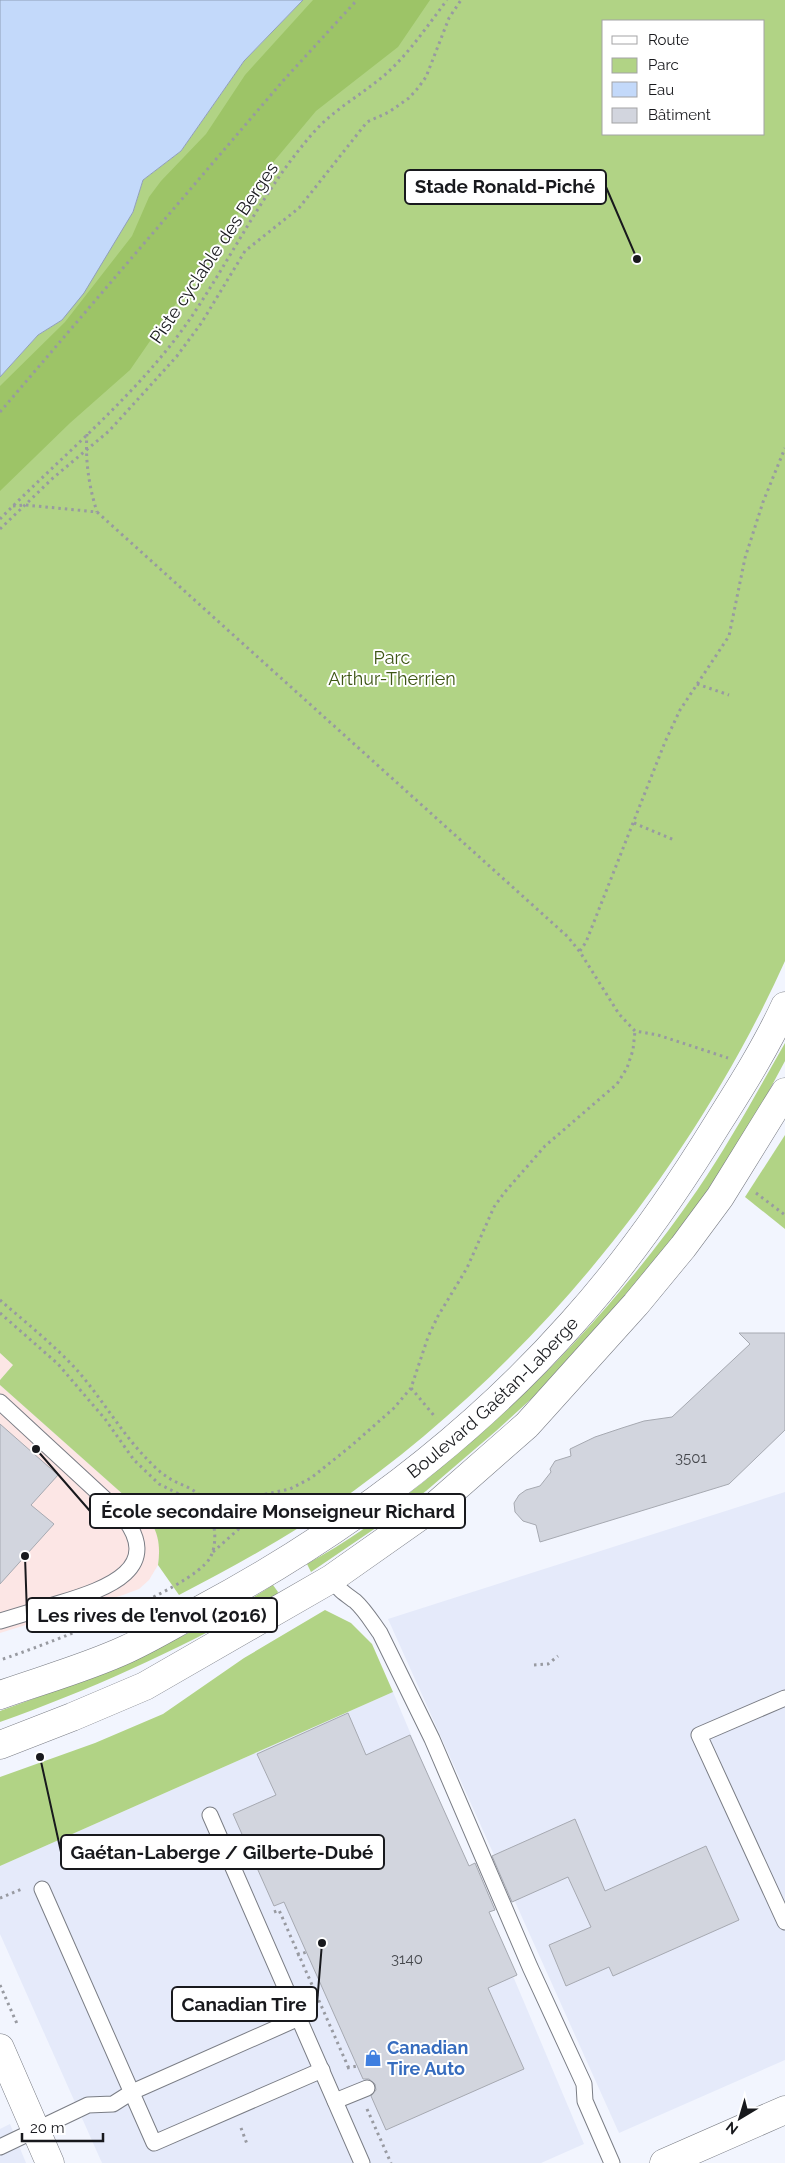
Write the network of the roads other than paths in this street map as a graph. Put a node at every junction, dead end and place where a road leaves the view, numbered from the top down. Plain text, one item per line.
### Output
1 (785, 1006) edge
2 (785, 1092) edge
3 (0, 1402) edge
4 (282, 1564) junction
5 (332, 1579) junction
6 (302, 1596) junction
7 (0, 1621) edge
8 (0, 1695) edge
9 (785, 1698) edge
10 (0, 1745) edge
11 (210, 1815) dead end
12 (42, 1889) dead end
13 (785, 1922) edge
14 (298, 2018) junction
15 (0, 2048) edge
16 (322, 2070) junction
17 (132, 2092) junction
18 (365, 2095) road end
19 (335, 2101) junction
20 (785, 2110) edge
21 (35, 2129) junction
22 (0, 2147) edge
23 (50, 2163) edge
24 (362, 2163) edge
25 (612, 2163) edge
26 (664, 2163) edge

1 - 4 main road, Boulevard Gaétan-Laberge
2 - 5 main road, Boulevard Gaétan-Laberge
3 - 7 lane
4 - 6 main road
4 - 8 main road, Boulevard Gaétan-Laberge
5 - 6 main road, Boulevard Gaétan-Laberge
5 - 25 lane
6 - 10 main road, Boulevard Gaétan-Laberge
9 - 13 lane
11 - 14 lane
12 - 17 lane
14 - 16 lane
14 - 17 lane
15 - 21 main road
16 - 17 lane
16 - 19 lane
17 - 21 lane
18 - 19 lane
19 - 24 lane
20 - 26 main road
21 - 22 lane
21 - 23 main road

